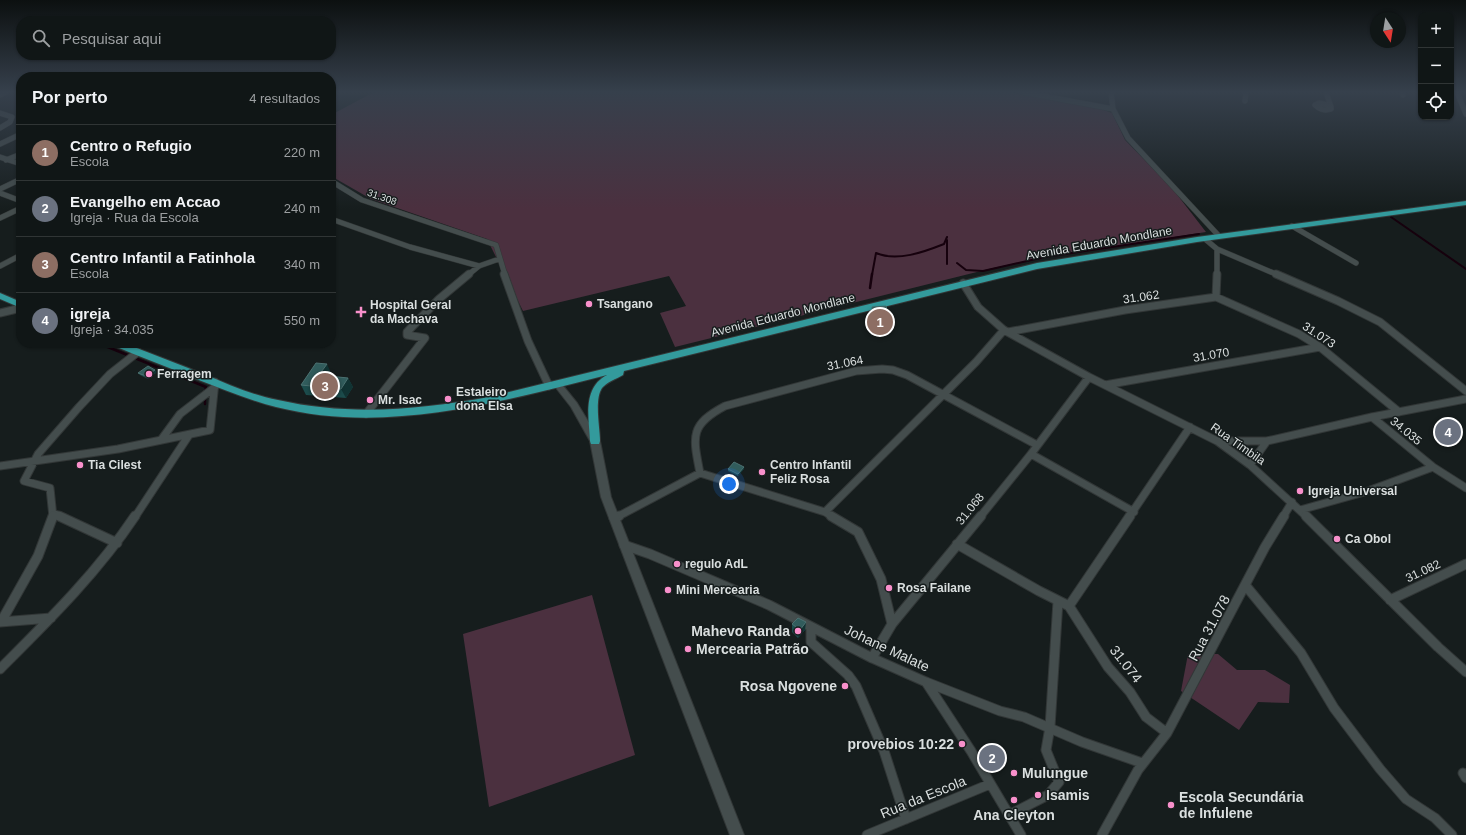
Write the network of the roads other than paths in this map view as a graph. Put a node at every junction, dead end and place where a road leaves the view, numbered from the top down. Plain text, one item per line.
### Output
1 (1124, 131) edge
2 (16, 136) edge
3 (0, 144) edge
4 (16, 156) edge
5 (0, 157) edge
6 (6, 160) junction
7 (16, 163) edge
8 (16, 181) edge
9 (336, 184) edge
10 (0, 189) edge
11 (0, 193) edge
12 (16, 199) edge
13 (1466, 203) edge
14 (16, 210) edge
15 (0, 218) edge
16 (336, 221) edge
17 (1292, 226) junction
18 (1219, 236) junction
19 (1205, 239) junction
20 (1217, 249) junction
21 (16, 258) edge
22 (499, 260) junction
23 (1356, 263) dead end
24 (0, 266) edge
25 (479, 266) junction
26 (964, 283) junction
27 (0, 296) edge
28 (1216, 297) junction
29 (16, 304) edge
30 (16, 308) edge
31 (0, 313) edge
32 (1006, 331) junction
33 (1320, 347) junction
34 (128, 348) edge
35 (138, 352) junction
36 (636, 366) junction
37 (1089, 377) junction
38 (215, 385) junction
39 (553, 385) junction
40 (1105, 385) junction
41 (1466, 391) edge
42 (943, 395) junction
43 (1466, 398) edge
44 (1399, 412) junction
45 (366, 414) junction
46 (1372, 417) junction
47 (1190, 427) junction
48 (188, 435) junction
49 (161, 440) junction
50 (595, 441) junction
51 (1217, 441) junction
52 (1267, 441) junction
53 (1037, 445) junction
54 (1031, 454) junction
55 (34, 460) junction
56 (1250, 465) junction
57 (0, 466) edge
58 (1433, 467) junction
59 (700, 474) junction
60 (1466, 488) edge
61 (1292, 502) junction
62 (1300, 510) junction
63 (825, 512) junction
64 (1134, 512) junction
65 (53, 513) junction
66 (614, 518) junction
67 (117, 543) junction
68 (957, 544) junction
69 (624, 545) junction
70 (1466, 564) edge
71 (1246, 586) junction
72 (1390, 600) junction
73 (1058, 601) junction
74 (1069, 606) junction
75 (51, 618) junction
76 (0, 622) edge
77 (892, 624) junction
78 (811, 628) junction
79 (872, 658) junction
80 (0, 669) edge
81 (1466, 672) edge
82 (926, 682) junction
83 (1050, 727) junction
84 (1167, 732) junction
85 (1142, 763) junction
86 (990, 784) junction
87 (1009, 815) junction
88 (906, 819) junction
89 (737, 835) edge
90 (867, 835) edge
91 (1021, 835) edge
92 (1102, 835) edge
93 (1452, 835) edge

1 - 18 street
2 - 3 street
4 - 6 street
5 - 6 street
6 - 7 street
8 - 10 street
9 - 22 street, 31.308
11 - 12 street
13 - 17 main road, Avenida Eduardo Mondlane
14 - 15 street
16 - 25 street
17 - 18 main road, Avenida Eduardo Mondlane
17 - 23 street
18 - 19 main road, Avenida Eduardo Mondlane
19 - 20 street
19 - 26 main road, Avenida Eduardo Mondlane
20 - 28 street
20 - 41 street
21 - 24 street
22 - 25 street
22 - 39 street
25 - 45 street
26 - 32 street, Rua Timbila
26 - 36 main road, Avenida Eduardo Mondlane
27 - 29 main road
28 - 32 street, 31.062
28 - 33 street, 31.073
30 - 31 street
32 - 37 street, Rua Timbila
32 - 42 street
33 - 40 street, 31.070
33 - 44 street, 31.073
34 - 35 main road, Avenida Eduardo Mondlane
35 - 38 main road, Avenida Eduardo Mondlane
35 - 55 street
36 - 39 main road, Avenida Eduardo Mondlane
36 - 50 main road
37 - 40 street, Rua Timbila
37 - 53 street, 31.068
38 - 45 main road, Avenida Eduardo Mondlane
38 - 48 street
38 - 49 street
39 - 45 main road, Avenida Eduardo Mondlane
39 - 50 street
40 - 47 street, Rua Timbila
42 - 53 street, 31.064
42 - 59 street, 31.064
42 - 63 street
43 - 44 street
44 - 46 street
46 - 52 street
46 - 58 street, 34.035
47 - 51 street, Rua Timbila
47 - 64 street
48 - 49 street
48 - 67 street
49 - 55 street
50 - 66 street
51 - 52 street
51 - 56 street, Rua Timbila
52 - 56 street
53 - 54 street, 31.068
54 - 64 street
54 - 68 street, 31.068
55 - 57 street
55 - 65 street
56 - 61 street, Rua Timbila
58 - 60 street, 34.035
58 - 62 street
59 - 63 street
59 - 66 street
61 - 62 street, Rua Timbila
61 - 71 street, Rua 31.078
62 - 72 street, Rua Timbila
63 - 77 street
64 - 74 street
65 - 67 street
65 - 76 street
66 - 69 street
67 - 75 street
68 - 73 street
68 - 77 street, 31.068
69 - 78 street, Johane Malate
69 - 89 street
70 - 72 street, 31.082
71 - 84 street, Rua 31.078
71 - 93 street
72 - 81 street, Rua Timbila
73 - 74 street
73 - 83 street
74 - 84 street, 31.074
75 - 76 street
75 - 80 street
77 - 79 street, 31.068
78 - 79 street, Johane Malate
78 - 88 street
79 - 82 street, Johane Malate
82 - 83 street, Johane Malate
82 - 86 street
83 - 85 street, Johane Malate
83 - 87 street
84 - 85 street, Rua 31.078
85 - 92 street, Rua 31.078
86 - 87 street
86 - 88 street, Rua da Escola
87 - 91 street
88 - 90 street, Rua da Escola

